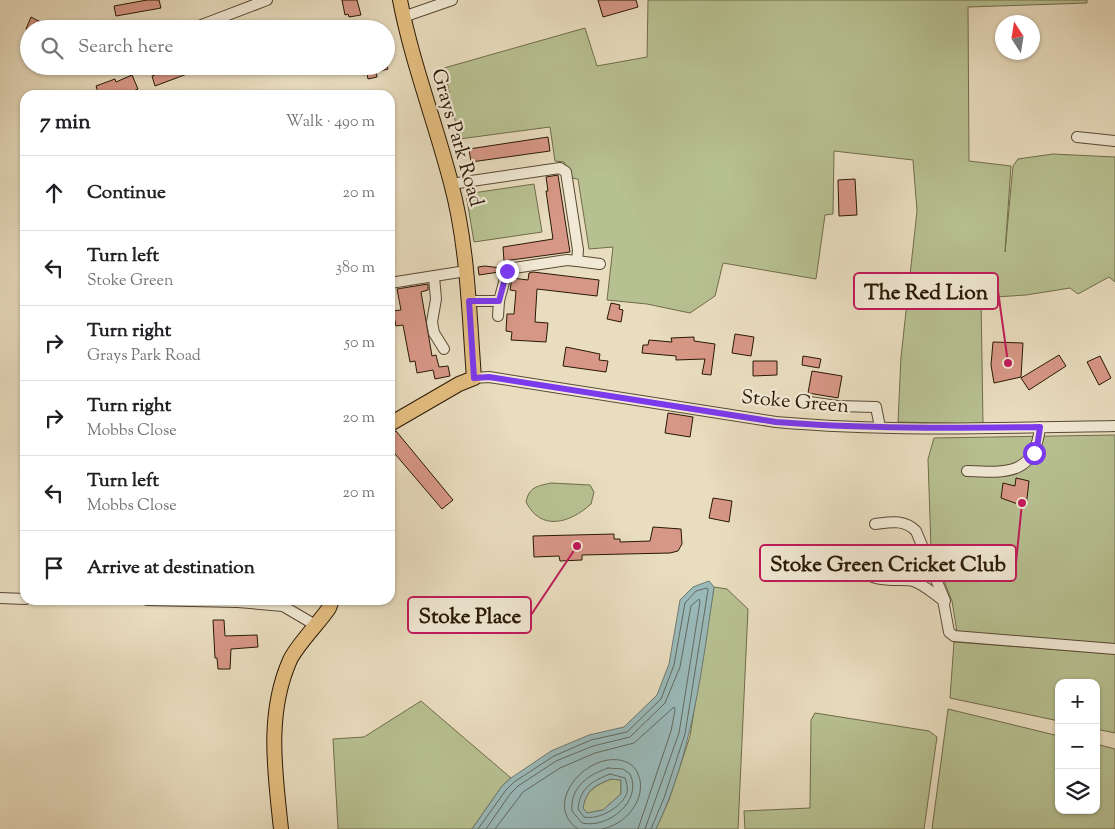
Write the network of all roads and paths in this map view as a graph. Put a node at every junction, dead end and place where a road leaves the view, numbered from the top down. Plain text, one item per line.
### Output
1 (267, 0) edge
2 (400, 0) edge
3 (452, 0) edge
4 (403, 16) junction
5 (215, 20) edge
6 (1077, 136) dead end
7 (1115, 141) edge
8 (451, 184) junction
9 (577, 261) junction
10 (600, 264) dead end
11 (466, 271) junction
12 (434, 277) junction
13 (395, 282) edge
14 (469, 301) junction
15 (499, 301) junction
16 (498, 316) dead end
17 (444, 349) dead end
18 (474, 378) junction
19 (803, 401) dead end
20 (395, 421) edge
21 (1115, 426) edge
22 (1040, 427) junction
23 (880, 428) junction
24 (967, 471) dead end
25 (875, 524) dead end
26 (930, 564) junction
27 (915, 566) junction
28 (912, 580) junction
29 (0, 598) edge
30 (20, 599) edge
31 (945, 602) junction
32 (274, 605) edge
33 (330, 605) edge
34 (317, 626) junction
35 (1115, 649) edge
36 (281, 829) edge

1 - 5 street
2 - 4 main road, Grays Park Road
3 - 4 street
4 - 8 main road, Grays Park Road
6 - 7 street
8 - 9 street
8 - 11 main road, Grays Park Road
9 - 10 street
9 - 15 street
11 - 12 street
11 - 14 main road, Grays Park Road
12 - 13 street
12 - 17 street
14 - 15 street
14 - 18 main road, Grays Park Road
15 - 16 street
18 - 20 main road
18 - 23 street, Stoke Green
19 - 23 street
21 - 22 street, Stoke Green
22 - 23 street, Stoke Green
22 - 24 street
25 - 26 street
26 - 27 street
26 - 31 street
27 - 28 street
27 - 28 street
28 - 31 street
29 - 30 street
31 - 35 street
32 - 34 street
33 - 34 main road
34 - 36 main road

